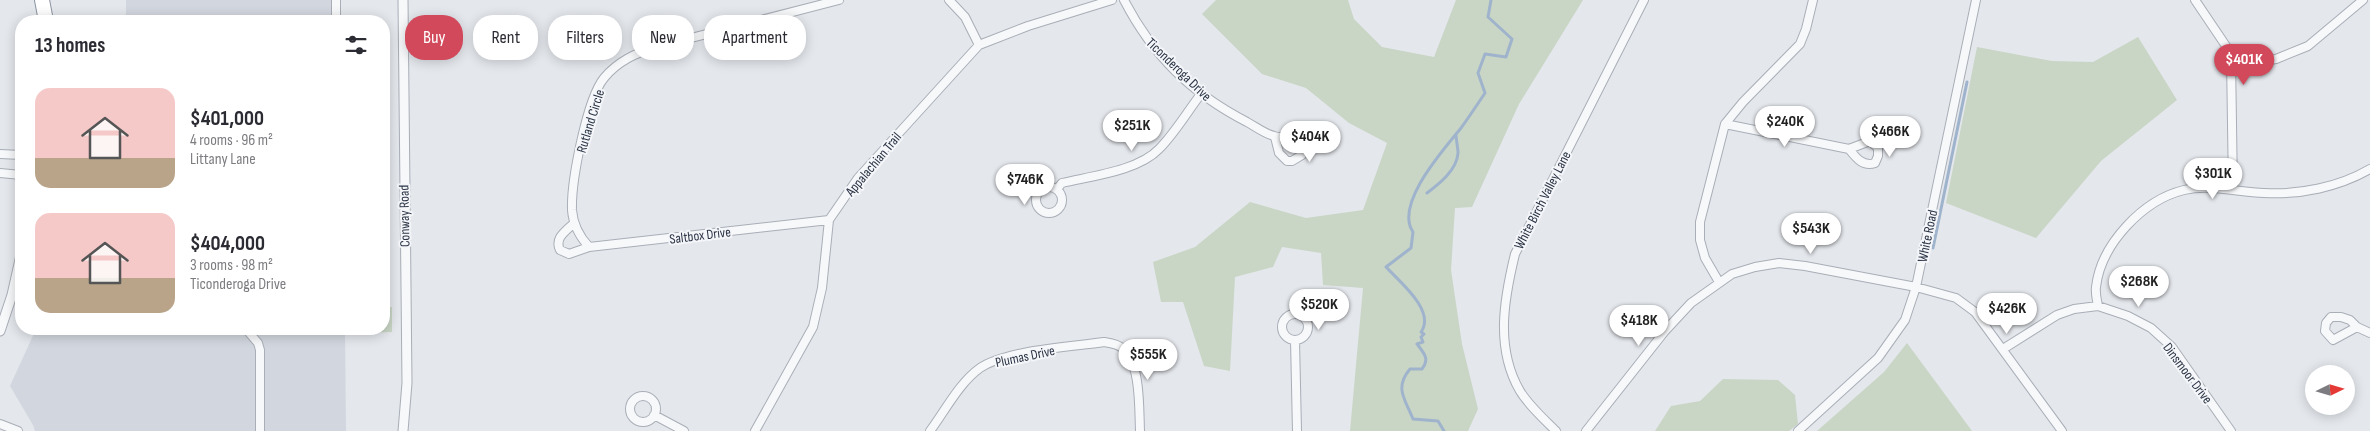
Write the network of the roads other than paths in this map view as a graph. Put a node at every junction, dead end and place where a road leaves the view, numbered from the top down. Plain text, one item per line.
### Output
1 (42, 0) edge
2 (49, 0) edge
3 (336, 0) edge
4 (403, 0) edge
5 (839, 0) edge
6 (948, 0) edge
7 (1112, 0) edge
8 (1124, 0) edge
9 (1644, 0) edge
10 (1813, 0) edge
11 (1976, 0) edge
12 (2195, 0) edge
13 (2363, 0) edge
14 (46, 15) edge
15 (48, 15) edge
16 (336, 15) edge
17 (979, 45) junction
18 (2232, 66) junction
19 (1201, 94) junction
20 (1725, 124) junction
21 (1276, 137) dead end
22 (1850, 149) dead end
23 (0, 154) edge
24 (15, 155) edge
25 (2370, 168) edge
26 (0, 173) edge
27 (15, 174) edge
28 (1057, 189) dead end
29 (2233, 190) junction
30 (829, 220) junction
31 (574, 223) junction
32 (589, 247) junction
33 (15, 282) edge
34 (1719, 282) junction
35 (1916, 287) junction
36 (2098, 306) junction
37 (2357, 327) dead end
38 (0, 331) edge
39 (2370, 333) edge
40 (251, 335) edge
41 (1295, 340) dead end
42 (2003, 348) junction
43 (654, 415) dead end
44 (0, 424) edge
45 (18, 431) edge
46 (260, 431) edge
47 (403, 431) edge
48 (684, 431) edge
49 (754, 431) edge
50 (930, 431) edge
51 (1140, 431) edge
52 (1297, 431) edge
53 (1556, 431) edge
54 (1586, 431) edge
55 (1798, 431) edge
56 (2062, 431) edge
57 (2231, 431) edge

1 - 14 highway
2 - 15 street
3 - 16 street
4 - 47 street, Conway Road
5 - 31 street, Rutland Circle
6 - 17 street
7 - 17 street, Appalachian Trail
8 - 19 street, Ticonderoga Drive
9 - 53 street, White Birch Valley Lane
10 - 20 street
11 - 35 street, White Road
12 - 18 street
13 - 18 street
17 - 30 street, Appalachian Trail
18 - 29 street
19 - 21 street, Ticonderoga Drive
19 - 28 street
20 - 22 street
20 - 34 street
23 - 24 street
25 - 29 street
26 - 27 street
29 - 36 street
30 - 32 street, Saltbox Drive
30 - 49 street, Appalachian Trail
31 - 32 street, Rutland Circle
31 - 32 street, Saltbox Drive
33 - 38 street
34 - 35 street
34 - 54 street
35 - 42 street
35 - 55 street, White Road
36 - 42 street, Dinsmoor Drive
36 - 57 street, Dinsmoor Drive
37 - 39 street
40 - 46 street
41 - 52 street
42 - 56 street
43 - 48 street
44 - 45 street
50 - 51 street, Plumas Drive

